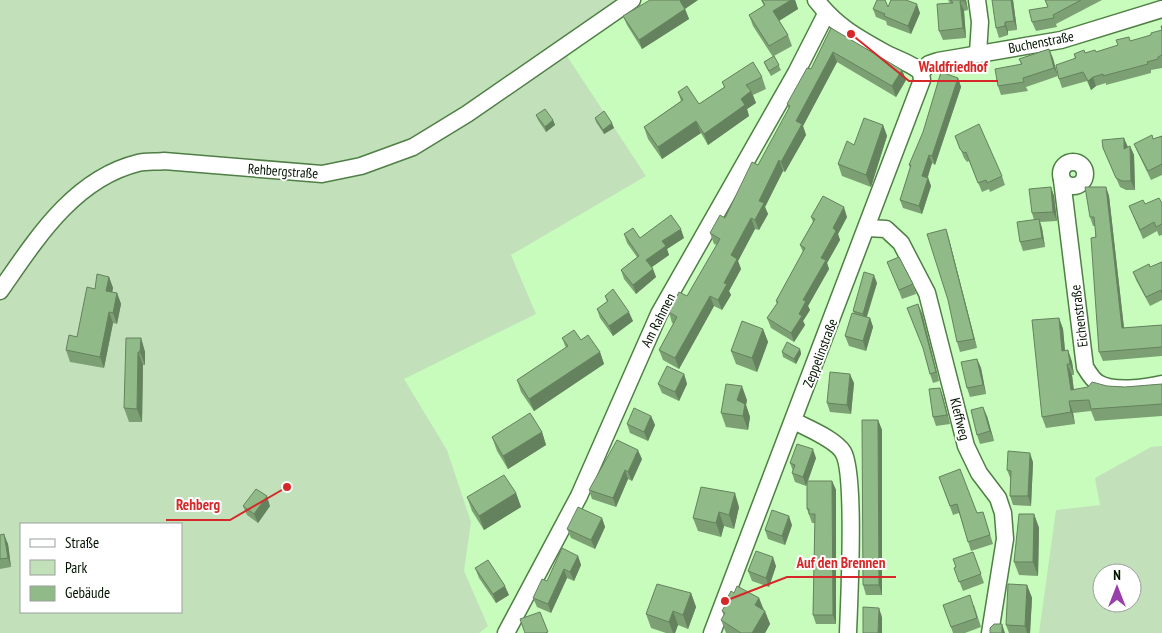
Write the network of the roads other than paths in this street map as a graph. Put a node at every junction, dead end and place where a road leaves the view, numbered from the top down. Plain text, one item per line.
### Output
1 (632, 0) edge
2 (816, 0) edge
3 (977, 0) edge
4 (1162, 9) edge
5 (826, 14) junction
6 (978, 53) junction
7 (921, 72) junction
8 (1062, 180) dead end
9 (867, 228) junction
10 (0, 291) edge
11 (1162, 384) edge
12 (794, 421) junction
13 (506, 633) edge
14 (712, 633) edge
15 (848, 633) edge
16 (990, 633) edge

1 - 10 street, Rehbergstraße
2 - 5 street
3 - 6 street
4 - 6 street, Buchenstraße
5 - 7 street
5 - 13 street, Am Rahmen
6 - 7 street, Buchenstraße
7 - 9 street, Zeppelinstraße
8 - 11 street, Eichenstraße
9 - 12 street, Zeppelinstraße
9 - 16 street, Kleffweg
12 - 14 street, Zeppelinstraße
12 - 15 street

